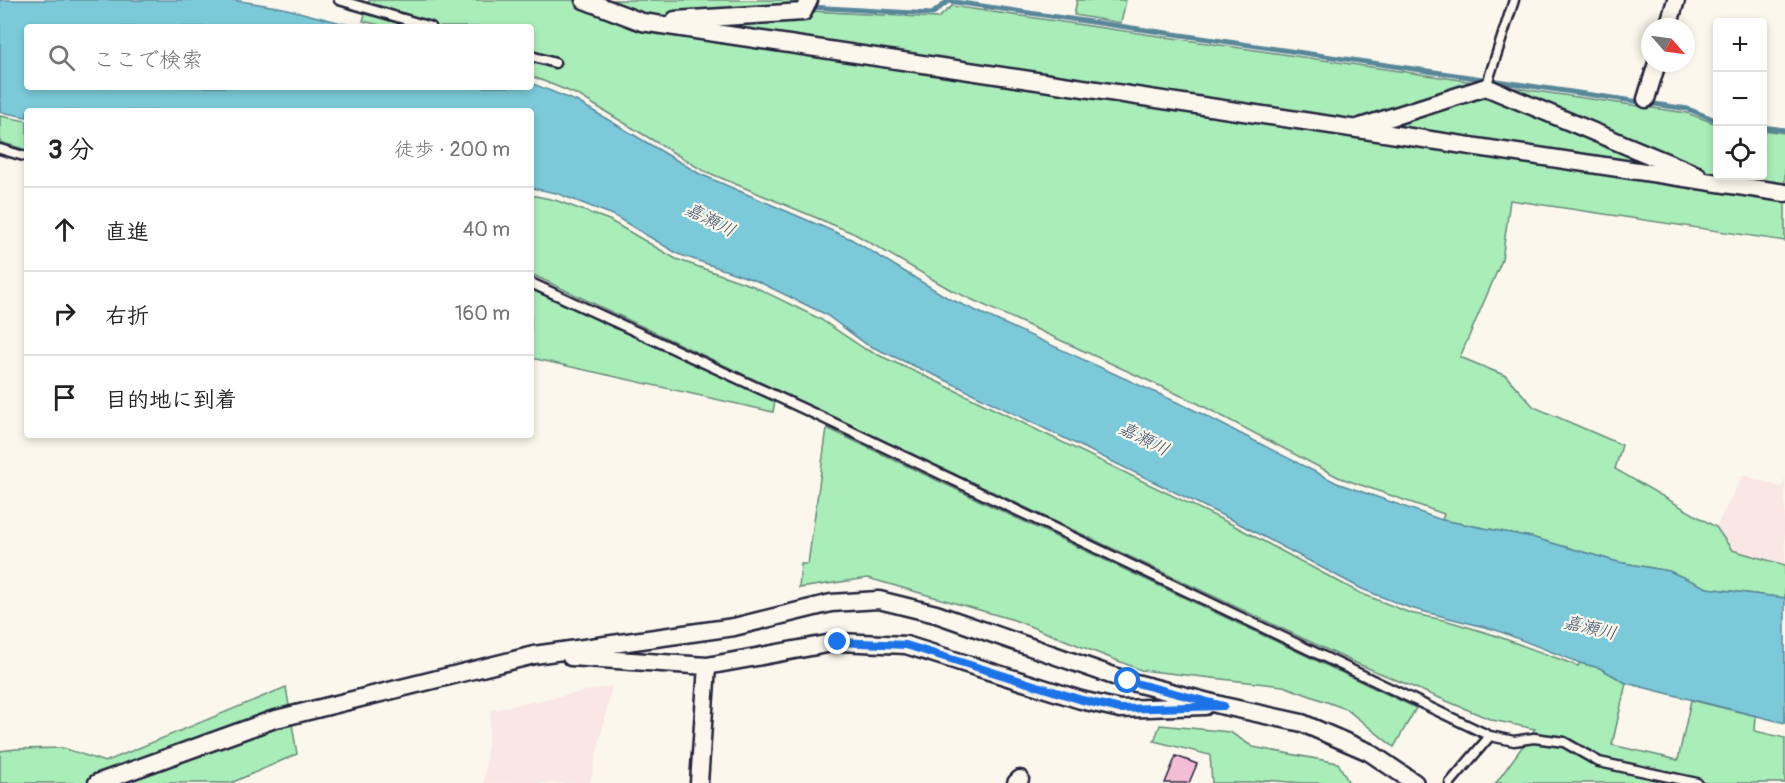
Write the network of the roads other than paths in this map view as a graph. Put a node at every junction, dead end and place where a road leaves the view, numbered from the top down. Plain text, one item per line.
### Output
1 (339, 0) edge
2 (584, 0) edge
3 (809, 0) edge
4 (1514, 0) edge
5 (1676, 0) edge
6 (1671, 18) edge
7 (642, 22) junction
8 (421, 24) edge
9 (534, 57) edge
10 (555, 63) dead end
11 (1654, 72) edge
12 (1488, 81) junction
13 (1646, 99) dead end
14 (1353, 129) junction
15 (0, 149) edge
16 (24, 156) edge
17 (1721, 185) junction
18 (1785, 193) edge
19 (534, 284) edge
20 (534, 655) junction
21 (707, 666) junction
22 (1224, 706) junction
23 (1490, 736) junction
24 (97, 783) edge
25 (699, 783) edge
26 (1415, 783) edge
27 (1450, 783) edge
28 (1697, 783) edge

1 - 8 lane
2 - 7 street
3 - 7 street
4 - 12 lane
5 - 6 street
7 - 14 street
9 - 10 lane
11 - 13 street
12 - 14 street
12 - 17 street
14 - 17 street
15 - 16 lane
17 - 18 street
19 - 23 lane
20 - 21 street
20 - 22 street
20 - 24 street
21 - 22 street
21 - 25 street
22 - 26 street
23 - 27 lane
23 - 28 lane

